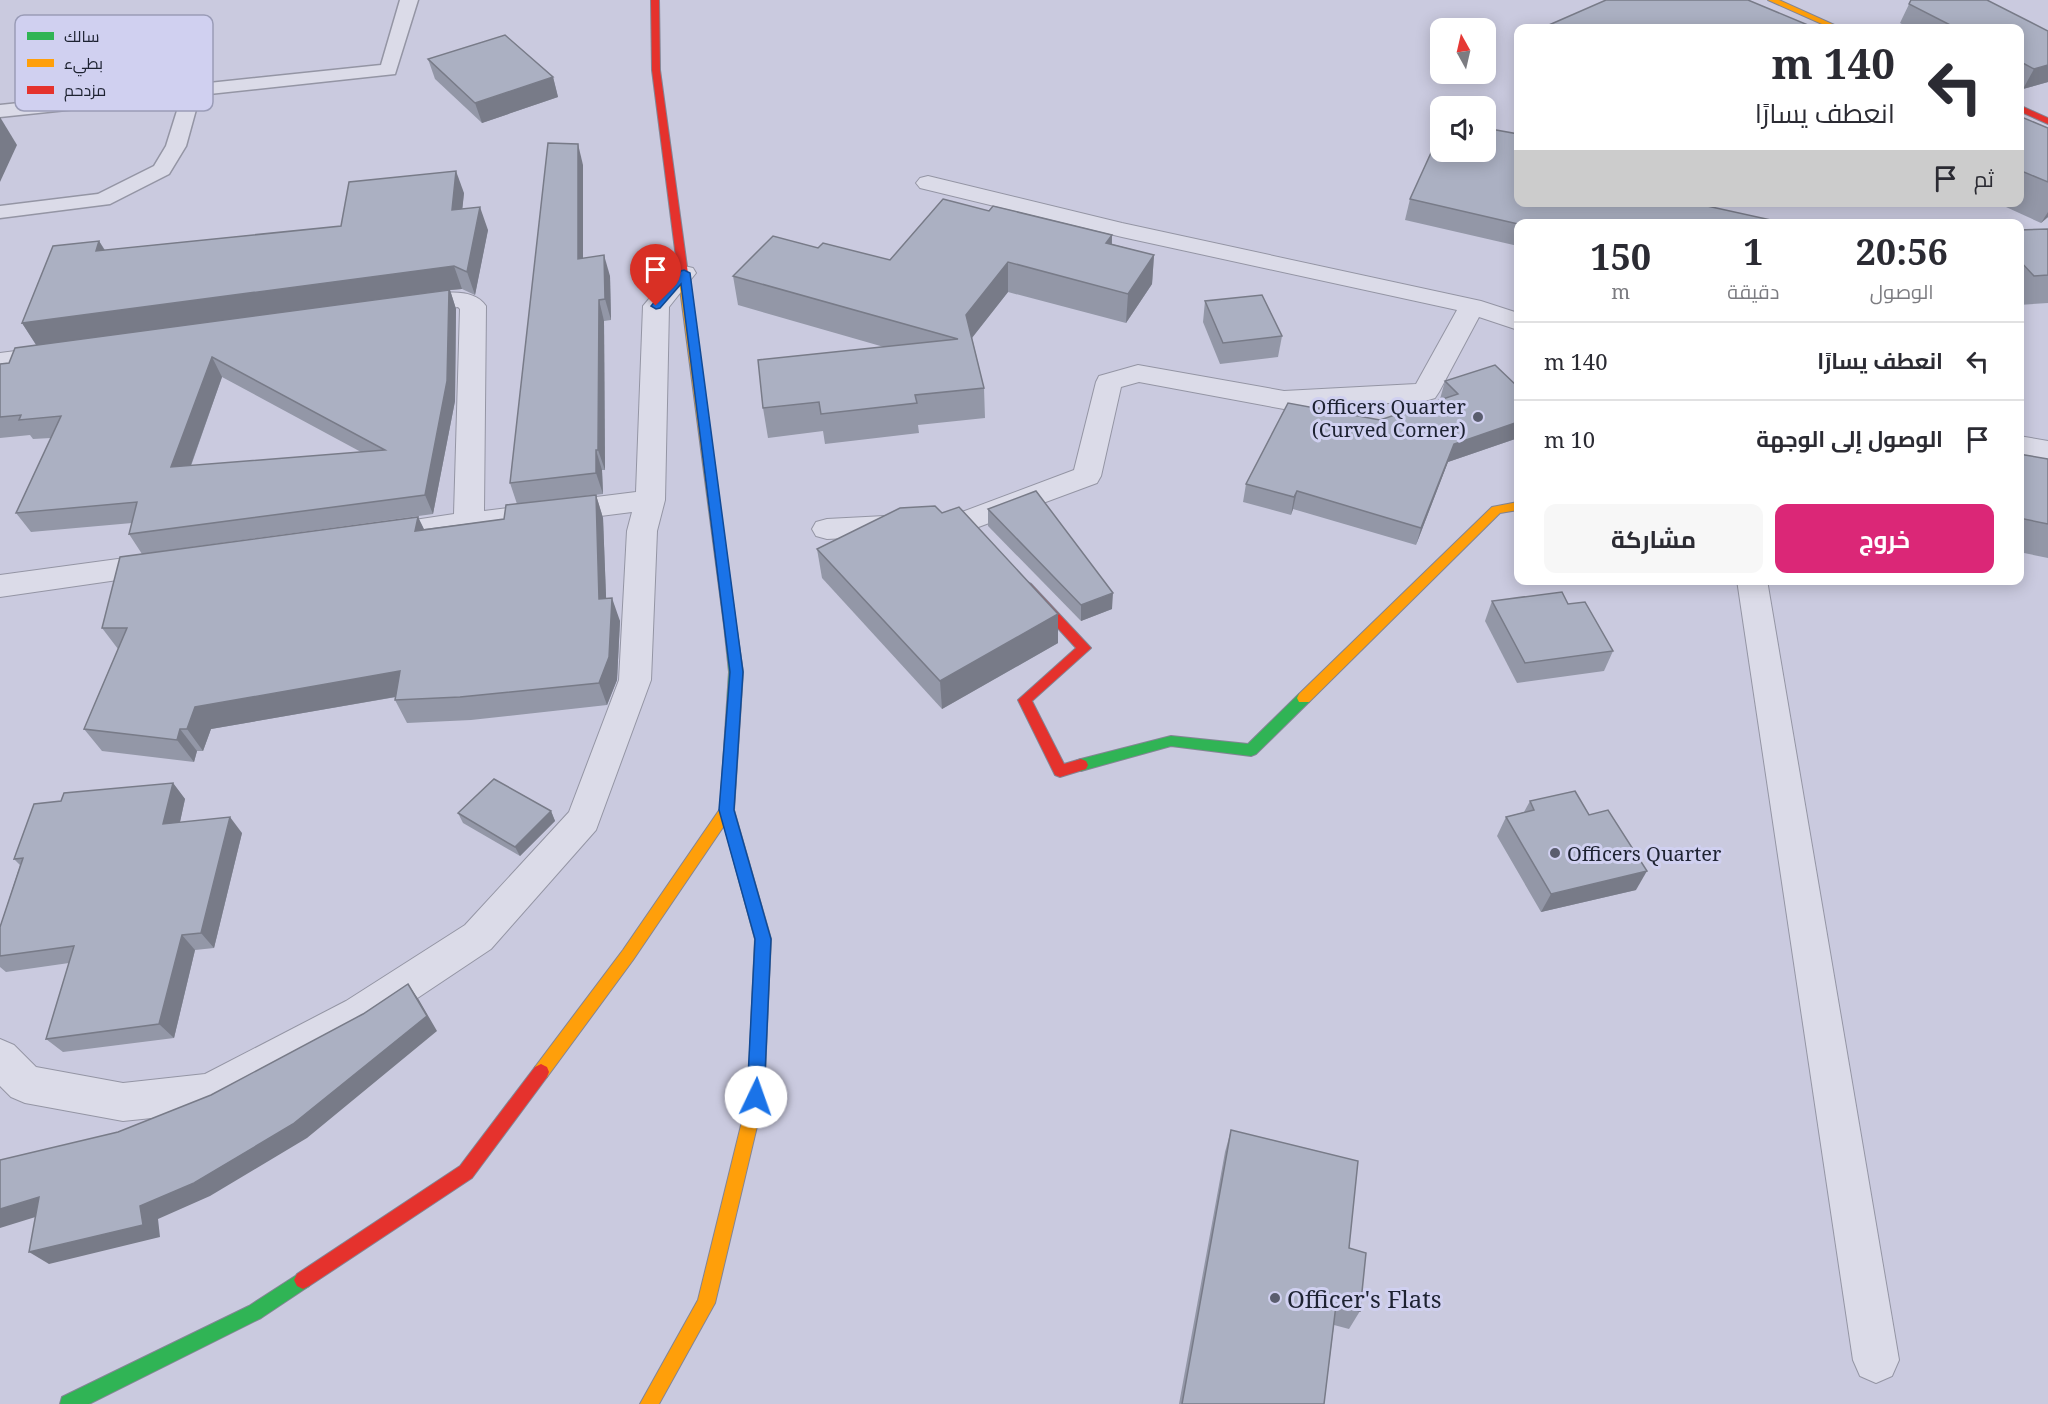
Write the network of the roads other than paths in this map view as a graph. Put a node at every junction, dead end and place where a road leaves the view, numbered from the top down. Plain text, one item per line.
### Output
1 (409, 0) edge
2 (655, 0) edge
3 (1772, 0) edge
4 (1828, 24) edge
5 (213, 89) edge
6 (15, 109) edge
7 (2024, 110) edge
8 (0, 111) edge
9 (186, 111) edge
10 (2046, 118) edge
11 (928, 183) dead end
12 (0, 212) edge
13 (684, 273) junction
14 (1472, 306) junction
15 (379, 310) edge
16 (1514, 321) edge
17 (83, 350) edge
18 (0, 361) edge
19 (2024, 446) edge
20 (2048, 450) edge
21 (650, 500) junction
22 (1514, 507) edge
23 (469, 522) junction
24 (827, 530) dead end
25 (352, 538) edge
26 (188, 560) edge
27 (1021, 580) edge
28 (1753, 585) edge
29 (0, 586) edge
30 (727, 810) junction
31 (0, 1058) edge
32 (1876, 1360) dead end
33 (69, 1404) edge
34 (649, 1404) edge

1 - 5 lane
2 - 13 street
3 - 4 street
6 - 8 lane
7 - 10 street
9 - 12 lane
11 - 14 street
13 - 21 street
13 - 30 street
14 - 16 street
14 - 24 street
15 - 23 street
17 - 18 street
19 - 20 street
21 - 23 street
21 - 31 street
22 - 27 street
23 - 25 street
26 - 29 street
28 - 32 street
30 - 33 street
30 - 34 street

